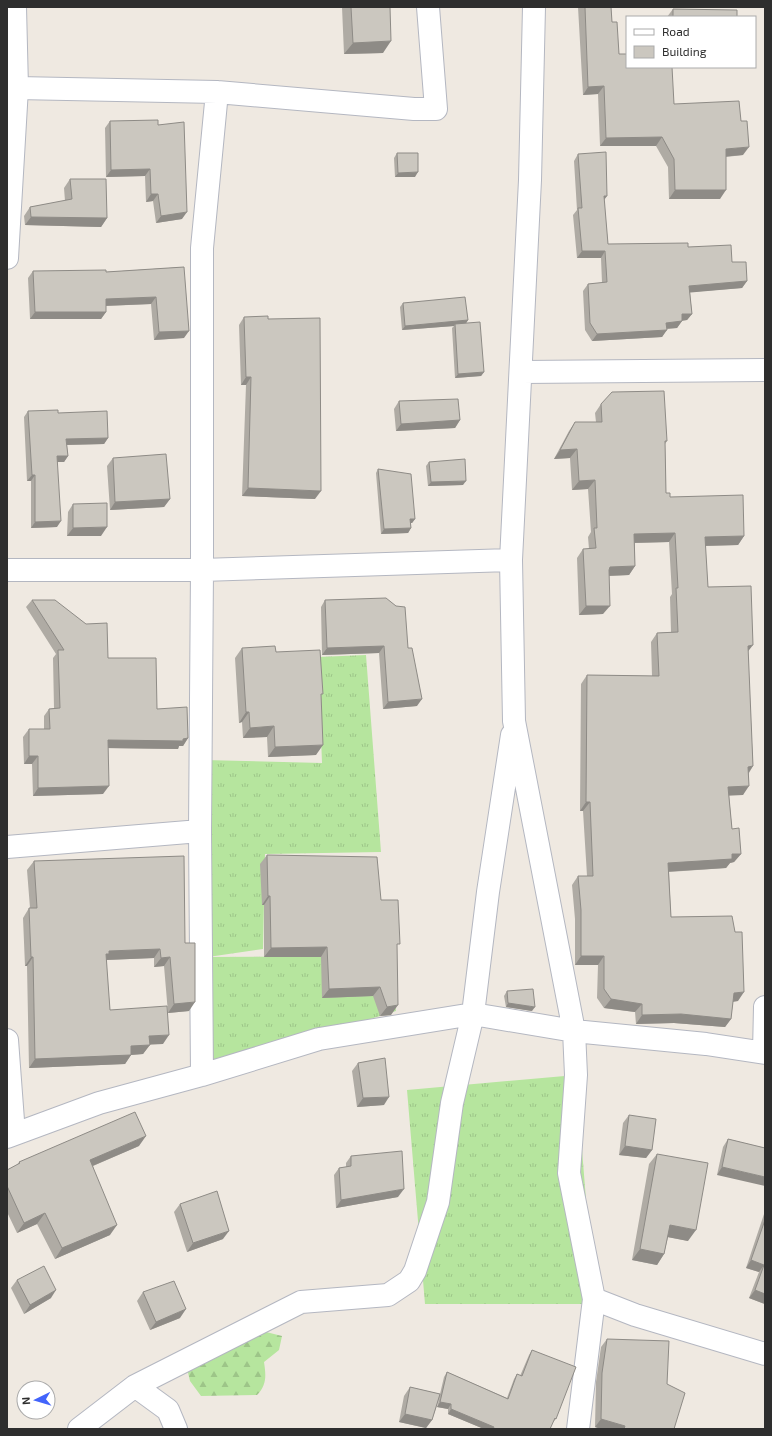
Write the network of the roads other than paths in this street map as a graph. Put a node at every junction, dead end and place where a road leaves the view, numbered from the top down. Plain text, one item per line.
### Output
1 (15, 7) edge
2 (428, 7) edge
3 (534, 7) edge
4 (17, 88) junction
5 (217, 92) junction
6 (7, 258) edge
7 (765, 370) edge
8 (522, 372) junction
9 (511, 560) junction
10 (7, 570) edge
11 (202, 570) junction
12 (514, 721) junction
13 (200, 831) junction
14 (7, 847) edge
15 (765, 1007) edge
16 (473, 1014) junction
17 (574, 1031) junction
18 (7, 1040) edge
19 (764, 1053) edge
20 (202, 1075) junction
21 (10, 1135) edge
22 (594, 1299) junction
23 (765, 1354) edge
24 (135, 1386) junction
25 (79, 1429) edge
26 (176, 1429) edge
27 (578, 1429) edge

1 - 4 street
2 - 5 street
3 - 8 street
4 - 5 street
4 - 6 street
5 - 11 street
7 - 8 street
8 - 9 street
9 - 11 street
9 - 12 street
10 - 11 street
11 - 13 street
12 - 16 street
12 - 17 street
13 - 14 street
13 - 20 street
15 - 19 street
16 - 17 street
16 - 20 street
16 - 24 street
17 - 19 street
17 - 22 street
18 - 21 street
20 - 21 street
22 - 23 street
22 - 27 street
24 - 25 street
24 - 26 street

